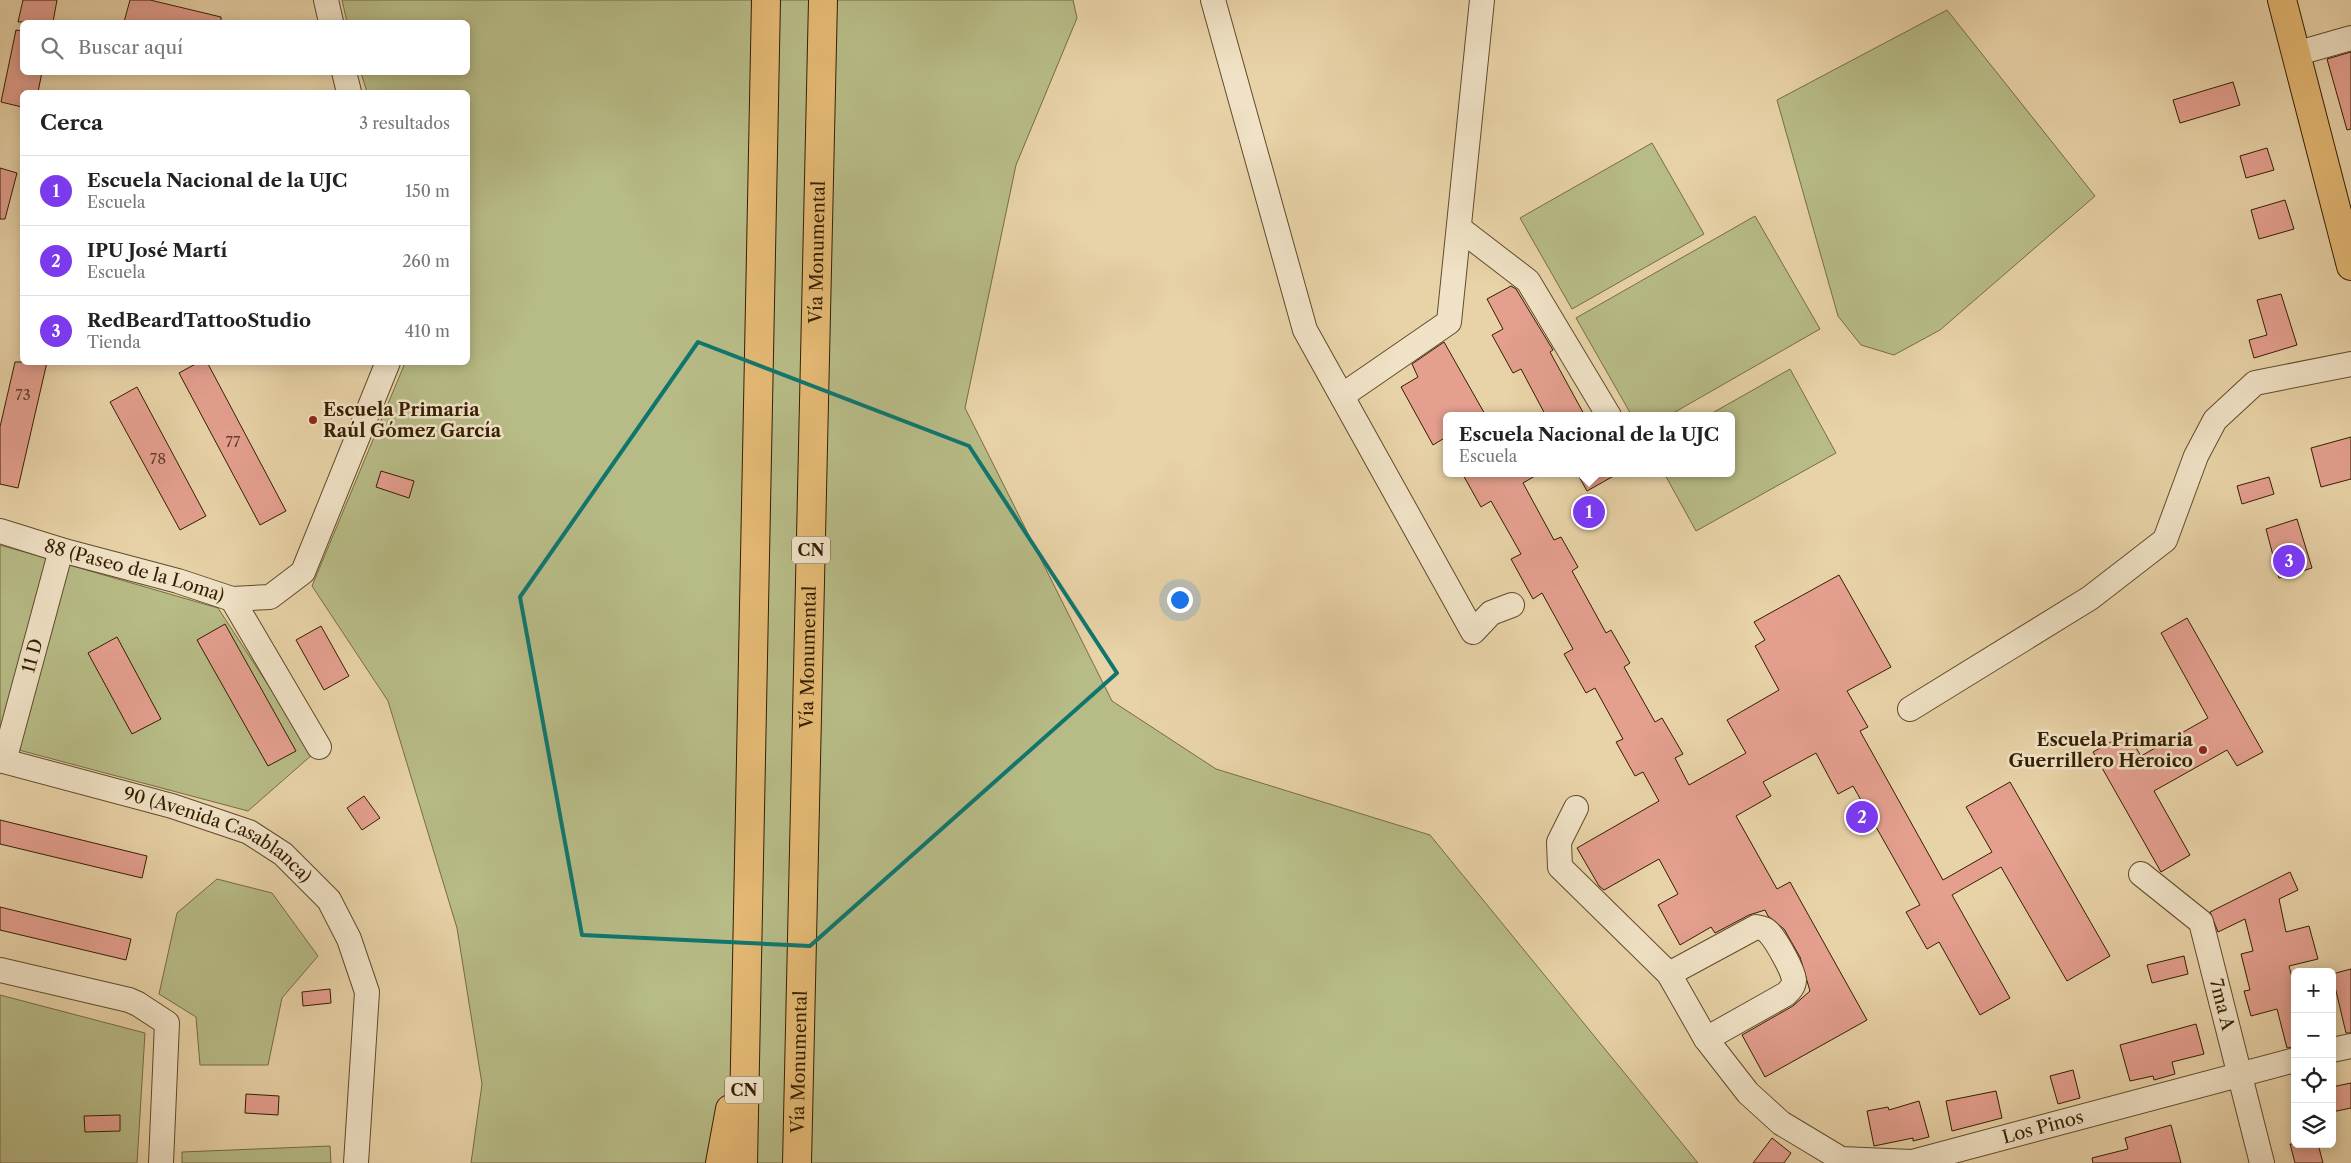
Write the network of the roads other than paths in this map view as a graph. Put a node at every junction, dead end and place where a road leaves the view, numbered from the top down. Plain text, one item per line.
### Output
1 (766, 0) edge
2 (824, 0) edge
3 (1213, 0) edge
4 (1482, 0) edge
5 (2282, 0) edge
6 (2351, 38) edge
7 (2296, 54) junction
8 (345, 75) edge
9 (348, 90) edge
10 (2343, 212) edge
11 (1459, 228) junction
12 (2351, 266) edge
13 (2351, 364) edge
14 (387, 365) edge
15 (1343, 395) junction
16 (1607, 412) edge
17 (0, 531) edge
18 (61, 550) junction
19 (232, 599) junction
20 (1512, 605) dead end
21 (1910, 709) dead end
22 (319, 747) dead end
23 (2, 760) edge
24 (1576, 808) dead end
25 (2141, 874) dead end
26 (0, 970) edge
27 (1669, 974) junction
28 (745, 1016) junction
29 (1706, 1039) junction
30 (2351, 1046) edge
31 (2336, 1049) edge
32 (2291, 1061) edge
33 (2240, 1074) junction
34 (798, 1099) junction
35 (161, 1163) edge
36 (356, 1163) edge
37 (720, 1163) edge
38 (743, 1163) edge
39 (797, 1163) edge
40 (807, 1163) edge
41 (2262, 1163) edge

1 - 28 main road, CN
2 - 34 main road, Vía Monumental / CN
3 - 15 street
4 - 11 street
5 - 7 main road
6 - 7 street
7 - 10 main road
8 - 9 street
10 - 12 main road
11 - 15 street
11 - 16 street
13 - 21 street
14 - 19 street, 88 (Paseo de la Loma)
15 - 20 street
17 - 18 street, 88 (Paseo de la Loma)
18 - 19 street, 88 (Paseo de la Loma)
18 - 23 street, 11 D
19 - 22 street
23 - 36 street, 90 (Avenida Casablanca)
24 - 27 street, Los Pinos
25 - 33 street, 7ma A
26 - 35 street
27 - 29 street, Los Pinos
27 - 29 street
28 - 37 main road
28 - 38 main road, CN
29 - 33 street, Los Pinos
30 - 31 street
32 - 33 street, Los Pinos
33 - 41 street, 7ma A
34 - 39 main road, Vía Monumental / CN
34 - 40 main road

